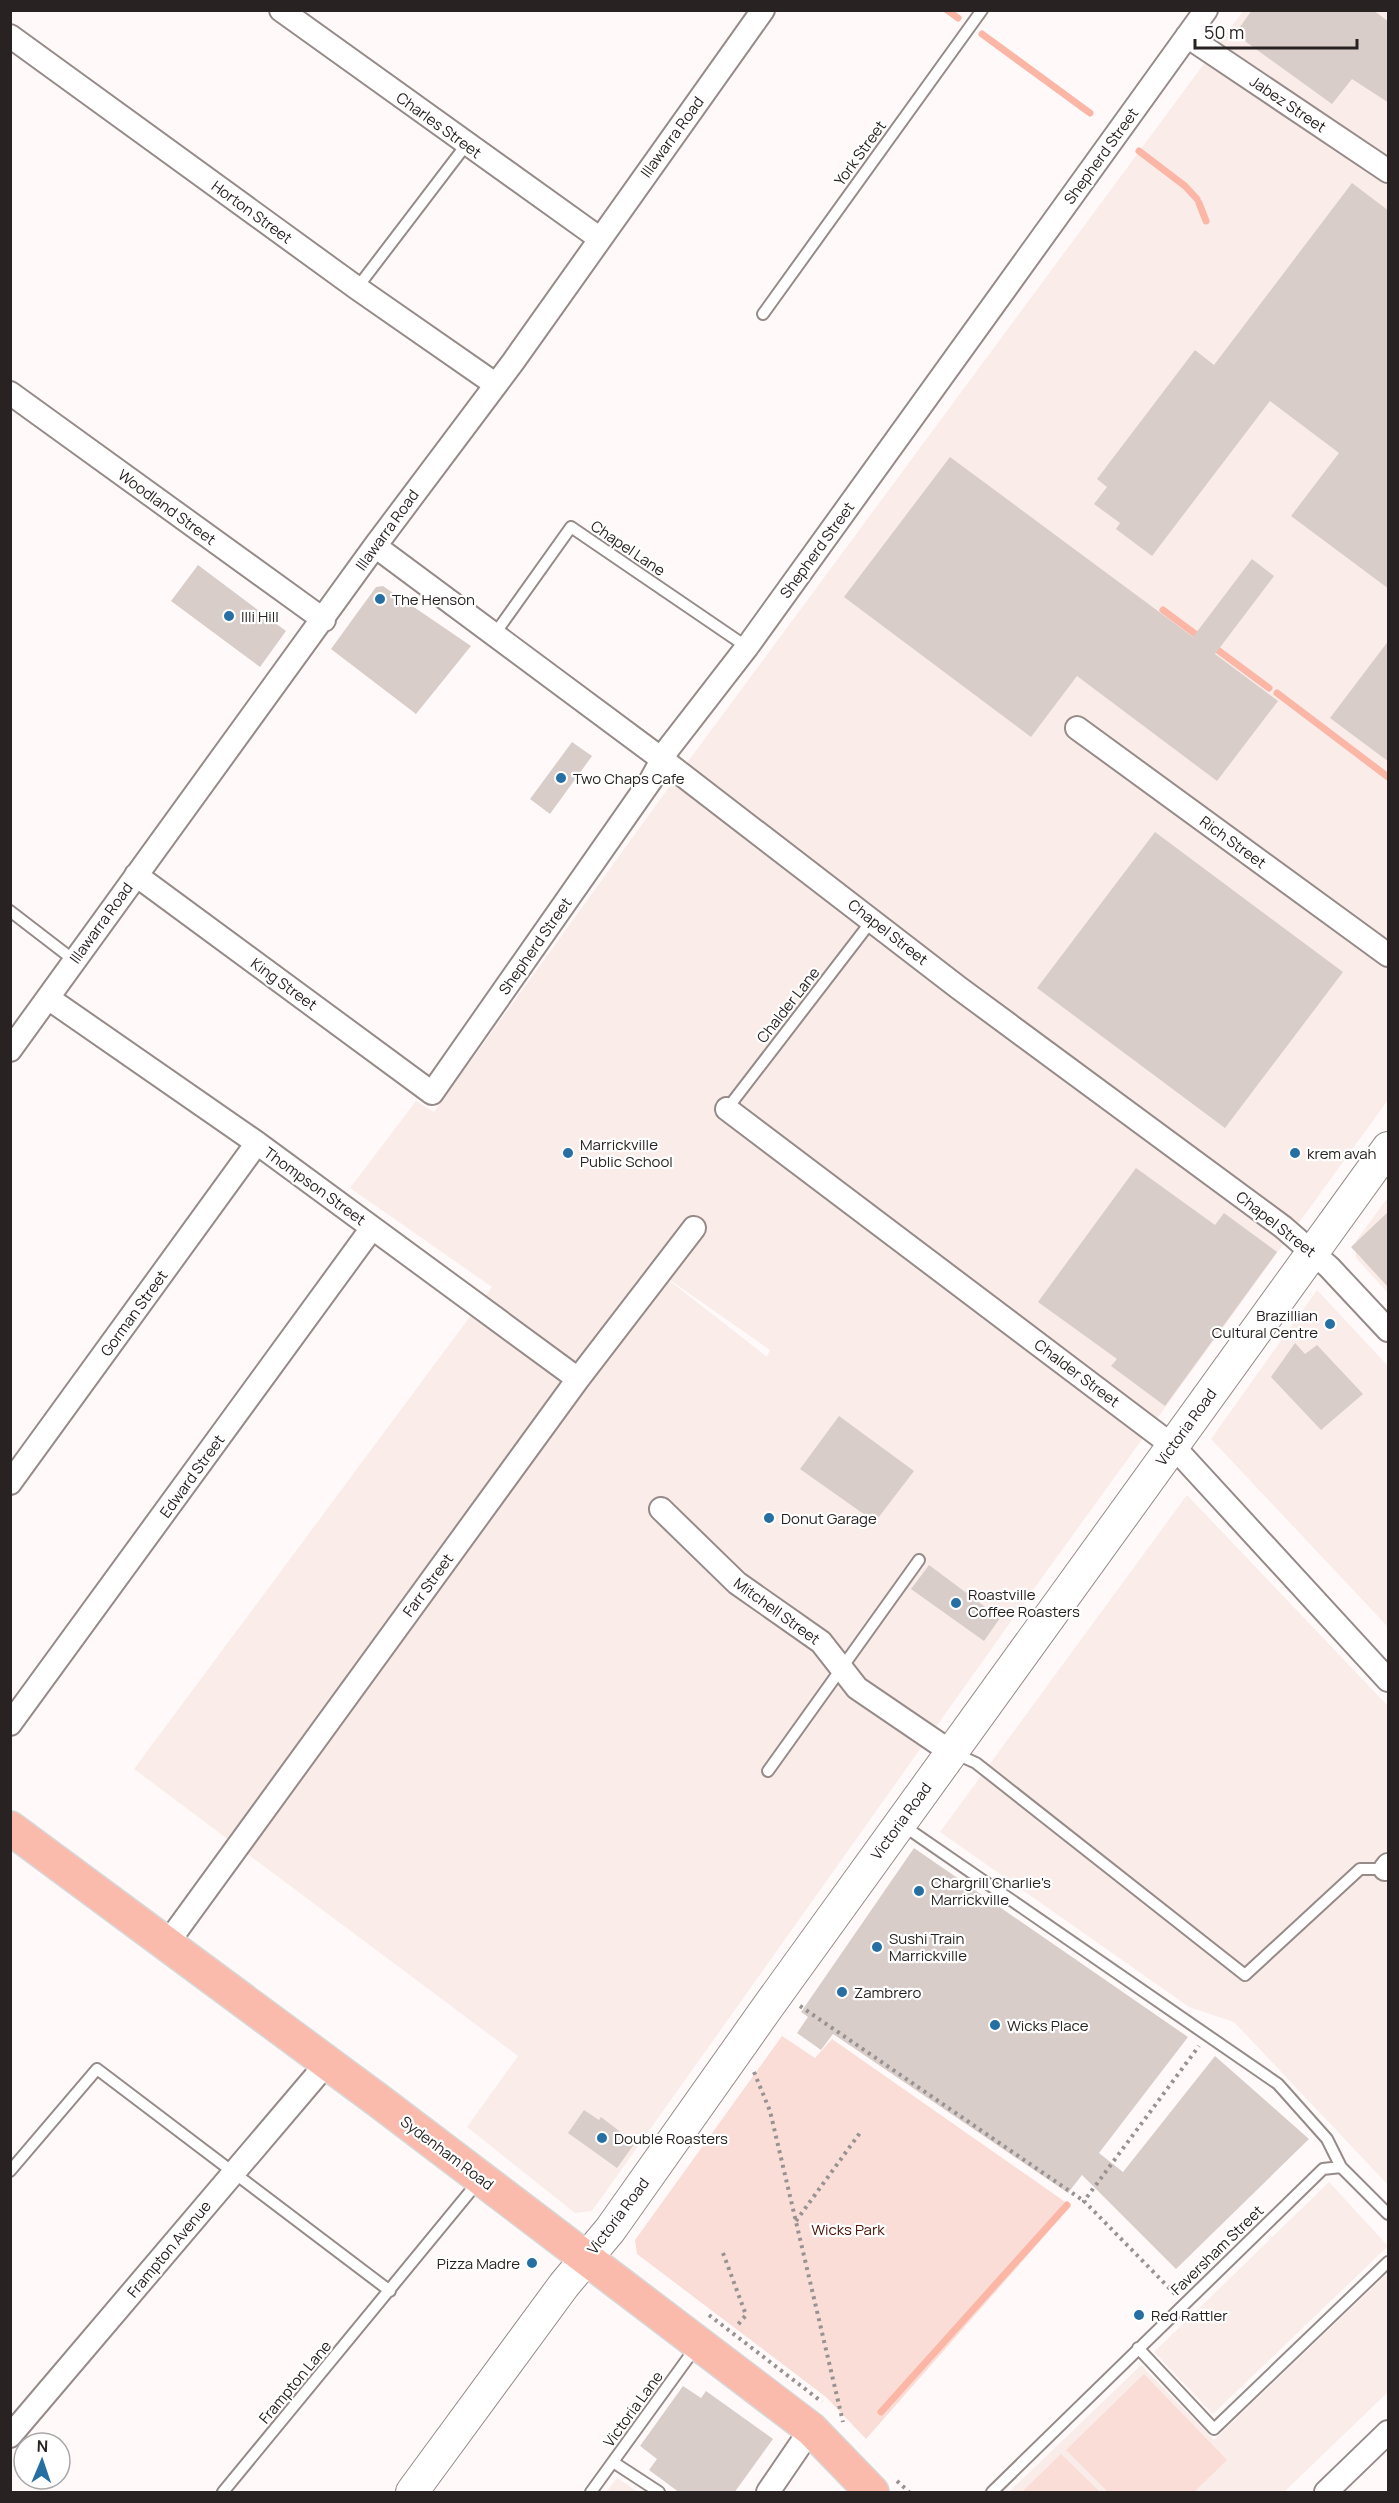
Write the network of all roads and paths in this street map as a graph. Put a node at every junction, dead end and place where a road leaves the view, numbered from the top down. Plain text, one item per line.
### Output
1 (281, 10) edge
2 (763, 10) edge
3 (982, 10) edge
4 (1206, 10) edge
5 (10, 36) edge
6 (1187, 36) junction
7 (466, 145) junction
8 (1389, 171) edge
9 (599, 238) junction
10 (357, 288) junction
11 (763, 314) dead end
12 (495, 384) junction
13 (10, 393) edge
14 (375, 546) junction
15 (324, 620) junction
16 (494, 635) junction
17 (747, 647) junction
18 (1077, 728) dead end
19 (663, 760) junction
20 (136, 875) junction
21 (10, 911) edge
22 (873, 919) junction
23 (1389, 955) edge
24 (75, 961) junction
25 (48, 998) junction
26 (10, 1050) edge
27 (432, 1093) joint
28 (727, 1109) joint
29 (257, 1143) junction
30 (1389, 1148) edge
31 (372, 1228) junction
32 (694, 1228) dead end
33 (1313, 1253) junction
34 (1389, 1330) edge
35 (578, 1379) junction
36 (1173, 1446) junction
37 (10, 1483) edge
38 (661, 1509) dead end
39 (918, 1560) dead end
40 (843, 1668) junction
41 (1389, 1680) edge
42 (10, 1724) edge
43 (951, 1752) junction
44 (768, 1772) dead end
45 (900, 1823) junction
46 (13, 1834) edge
47 (1387, 1867) edge
48 (166, 1945) junction
49 (799, 2006) dead end
50 (1207, 2036) junction
51 (327, 2063) junction
52 (746, 2079) dead end
53 (862, 2130) dead end
54 (1341, 2167) junction
55 (10, 2171) edge
56 (234, 2172) junction
57 (481, 2178) junction
58 (1084, 2201) junction
59 (1389, 2214) edge
60 (796, 2221) junction
61 (723, 2253) dead end
62 (585, 2260) junction
63 (1389, 2262) edge
64 (390, 2291) junction
65 (1184, 2303) junction
66 (703, 2311) dead end
67 (736, 2327) dead end
68 (699, 2343) junction
69 (1138, 2348) junction
70 (825, 2418) junction
71 (1389, 2432) edge
72 (10, 2436) edge
73 (614, 2462) junction
74 (882, 2484) edge
75 (223, 2493) edge
76 (412, 2493) edge
77 (591, 2493) edge
78 (658, 2493) edge
79 (768, 2493) edge
80 (909, 2493) edge
81 (992, 2493) edge
82 (1326, 2493) edge

1 - 7 street, Charles Street
2 - 9 street, Illawarra Road
3 - 11 lane, York Street
4 - 6 street, Shepherd Street
5 - 10 street, Horton Street
6 - 8 street, Jabez Street
6 - 17 street, Shepherd Street
7 - 9 street, Charles Street
7 - 10 lane
9 - 12 street, Illawarra Road
10 - 12 street, Horton Street
12 - 14 street, Illawarra Road
13 - 15 street, Woodland Street
14 - 15 street, Illawarra Road
14 - 16 street, Chapel Street
15 - 20 street, Illawarra Road
16 - 17 lane, Chapel Lane
16 - 19 street, Chapel Street
17 - 19 street, Shepherd Street
18 - 23 street, Rich Street
19 - 22 street, Chapel Street
19 - 27 street, Shepherd Street
20 - 24 street, Illawarra Road
20 - 27 street, King Street
21 - 24 lane
22 - 28 lane, Chalder Lane
22 - 33 street, Chapel Street
24 - 25 street, Illawarra Road
25 - 26 street, Illawarra Road
25 - 29 street, Thompson Street
28 - 36 street, Chalder Street
29 - 31 street, Thompson Street
29 - 37 street, Gorman Street
30 - 33 main road, Victoria Road
31 - 35 street, Thompson Street
31 - 42 street, Edward Street
32 - 35 street, Farr Street
33 - 34 street, Chapel Street
33 - 36 main road, Victoria Road
35 - 48 street, Farr Street
36 - 41 street, Chalder Street
36 - 43 main road, Victoria Road
38 - 40 street, Mitchell Street
39 - 40 lane
40 - 43 street, Mitchell Street
40 - 44 lane
43 - 45 main road, Victoria Road
43 - 47 lane
45 - 50 lane
45 - 62 main road, Victoria Road
46 - 48 main road, Sydenham Road
48 - 51 main road, Sydenham Road
49 - 58 path
50 - 54 lane
50 - 58 path
51 - 56 street, Frampton Avenue
51 - 57 main road, Sydenham Road
52 - 60 path
53 - 60 path
54 - 59 lane
54 - 65 lane, Faversham Street
55 - 56 lane
56 - 64 lane
56 - 72 street, Frampton Avenue
57 - 62 main road, Sydenham Road
57 - 64 lane, Frampton Lane
58 - 65 path
60 - 70 path
61 - 67 path
62 - 68 main road, Sydenham Road
62 - 76 main road, Victoria Road
63 - 69 lane
64 - 75 lane, Frampton Lane
65 - 69 lane, Faversham Street
66 - 70 path
68 - 70 main road, Sydenham Road
68 - 73 lane, Victoria Lane
69 - 81 lane, Faversham Street
70 - 74 main road, Sydenham Road
70 - 79 street
71 - 82 street
73 - 77 lane, Victoria Lane
73 - 78 lane
74 - 80 path

